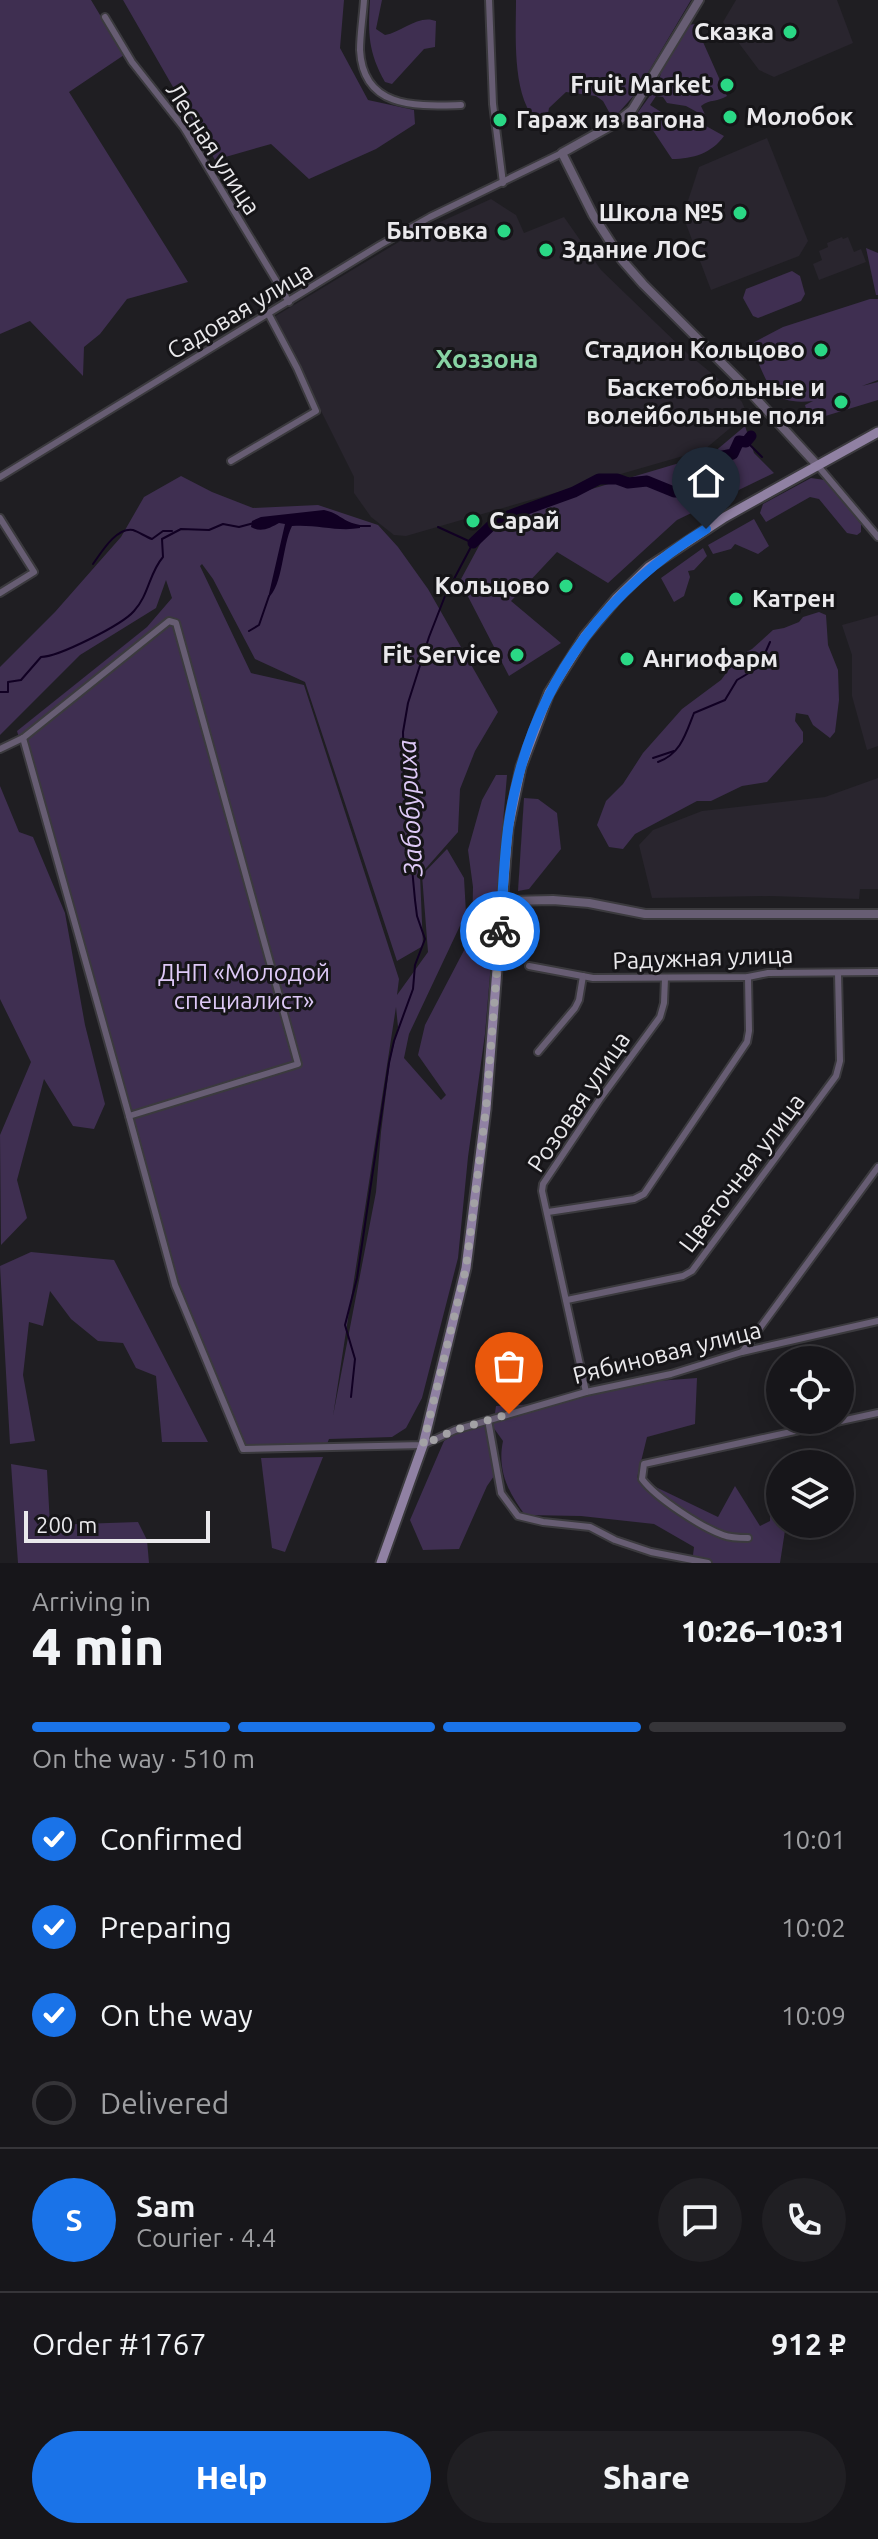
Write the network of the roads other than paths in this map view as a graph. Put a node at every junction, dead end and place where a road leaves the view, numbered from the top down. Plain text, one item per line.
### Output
1 (364, 0) edge
2 (489, 0) edge
3 (699, 0) edge
4 (105, 17) dead end
5 (461, 105) dead end
6 (562, 153) junction
7 (503, 183) junction
8 (289, 302) junction
9 (269, 315) junction
10 (878, 432) edge
11 (231, 461) dead end
12 (818, 466) junction
13 (0, 477) edge
14 (0, 518) edge
15 (878, 537) edge
16 (0, 593) edge
17 (23, 738) junction
18 (0, 749) edge
19 (502, 901) junction
20 (878, 914) edge
21 (529, 966) dead end
22 (878, 972) edge
23 (838, 973) junction
24 (583, 976) junction
25 (748, 977) junction
26 (665, 978) junction
27 (538, 1052) dead end
28 (129, 1116) junction
29 (878, 1167) edge
30 (548, 1212) junction
31 (567, 1300) junction
32 (878, 1313) edge
33 (874, 1322) edge
34 (742, 1352) junction
35 (586, 1392) junction
36 (878, 1413) edge
37 (488, 1420) junction
38 (423, 1445) junction
39 (748, 1538) dead end
40 (381, 1563) edge
41 (708, 1563) edge

1 - 5 street
2 - 7 street
3 - 6 street
4 - 8 street, Лесная улица
6 - 7 street, Садовая улица
6 - 12 street
7 - 8 street, Садовая улица
8 - 9 street, Садовая улица
9 - 11 street
9 - 13 street, Садовая улица
10 - 12 main road
12 - 15 street
12 - 19 main road
14 - 16 street
17 - 18 street
17 - 28 street
17 - 28 street
19 - 20 street
19 - 38 main road
21 - 24 street, Радужная улица
22 - 23 street, Радужная улица
23 - 25 street, Радужная улица
23 - 31 street, Цветочная улица
24 - 26 street, Радужная улица
24 - 27 street
25 - 26 street, Радужная улица
25 - 30 street
26 - 30 street, Розовая улица
28 - 38 street
29 - 34 street
30 - 31 street, Розовая улица
31 - 35 street, Розовая улица
32 - 33 street
33 - 34 street, Рябиновая улица
34 - 35 street, Рябиновая улица
35 - 37 street, Рябиновая улица
36 - 39 street
37 - 38 street, Рябиновая улица
37 - 41 street
38 - 40 main road

